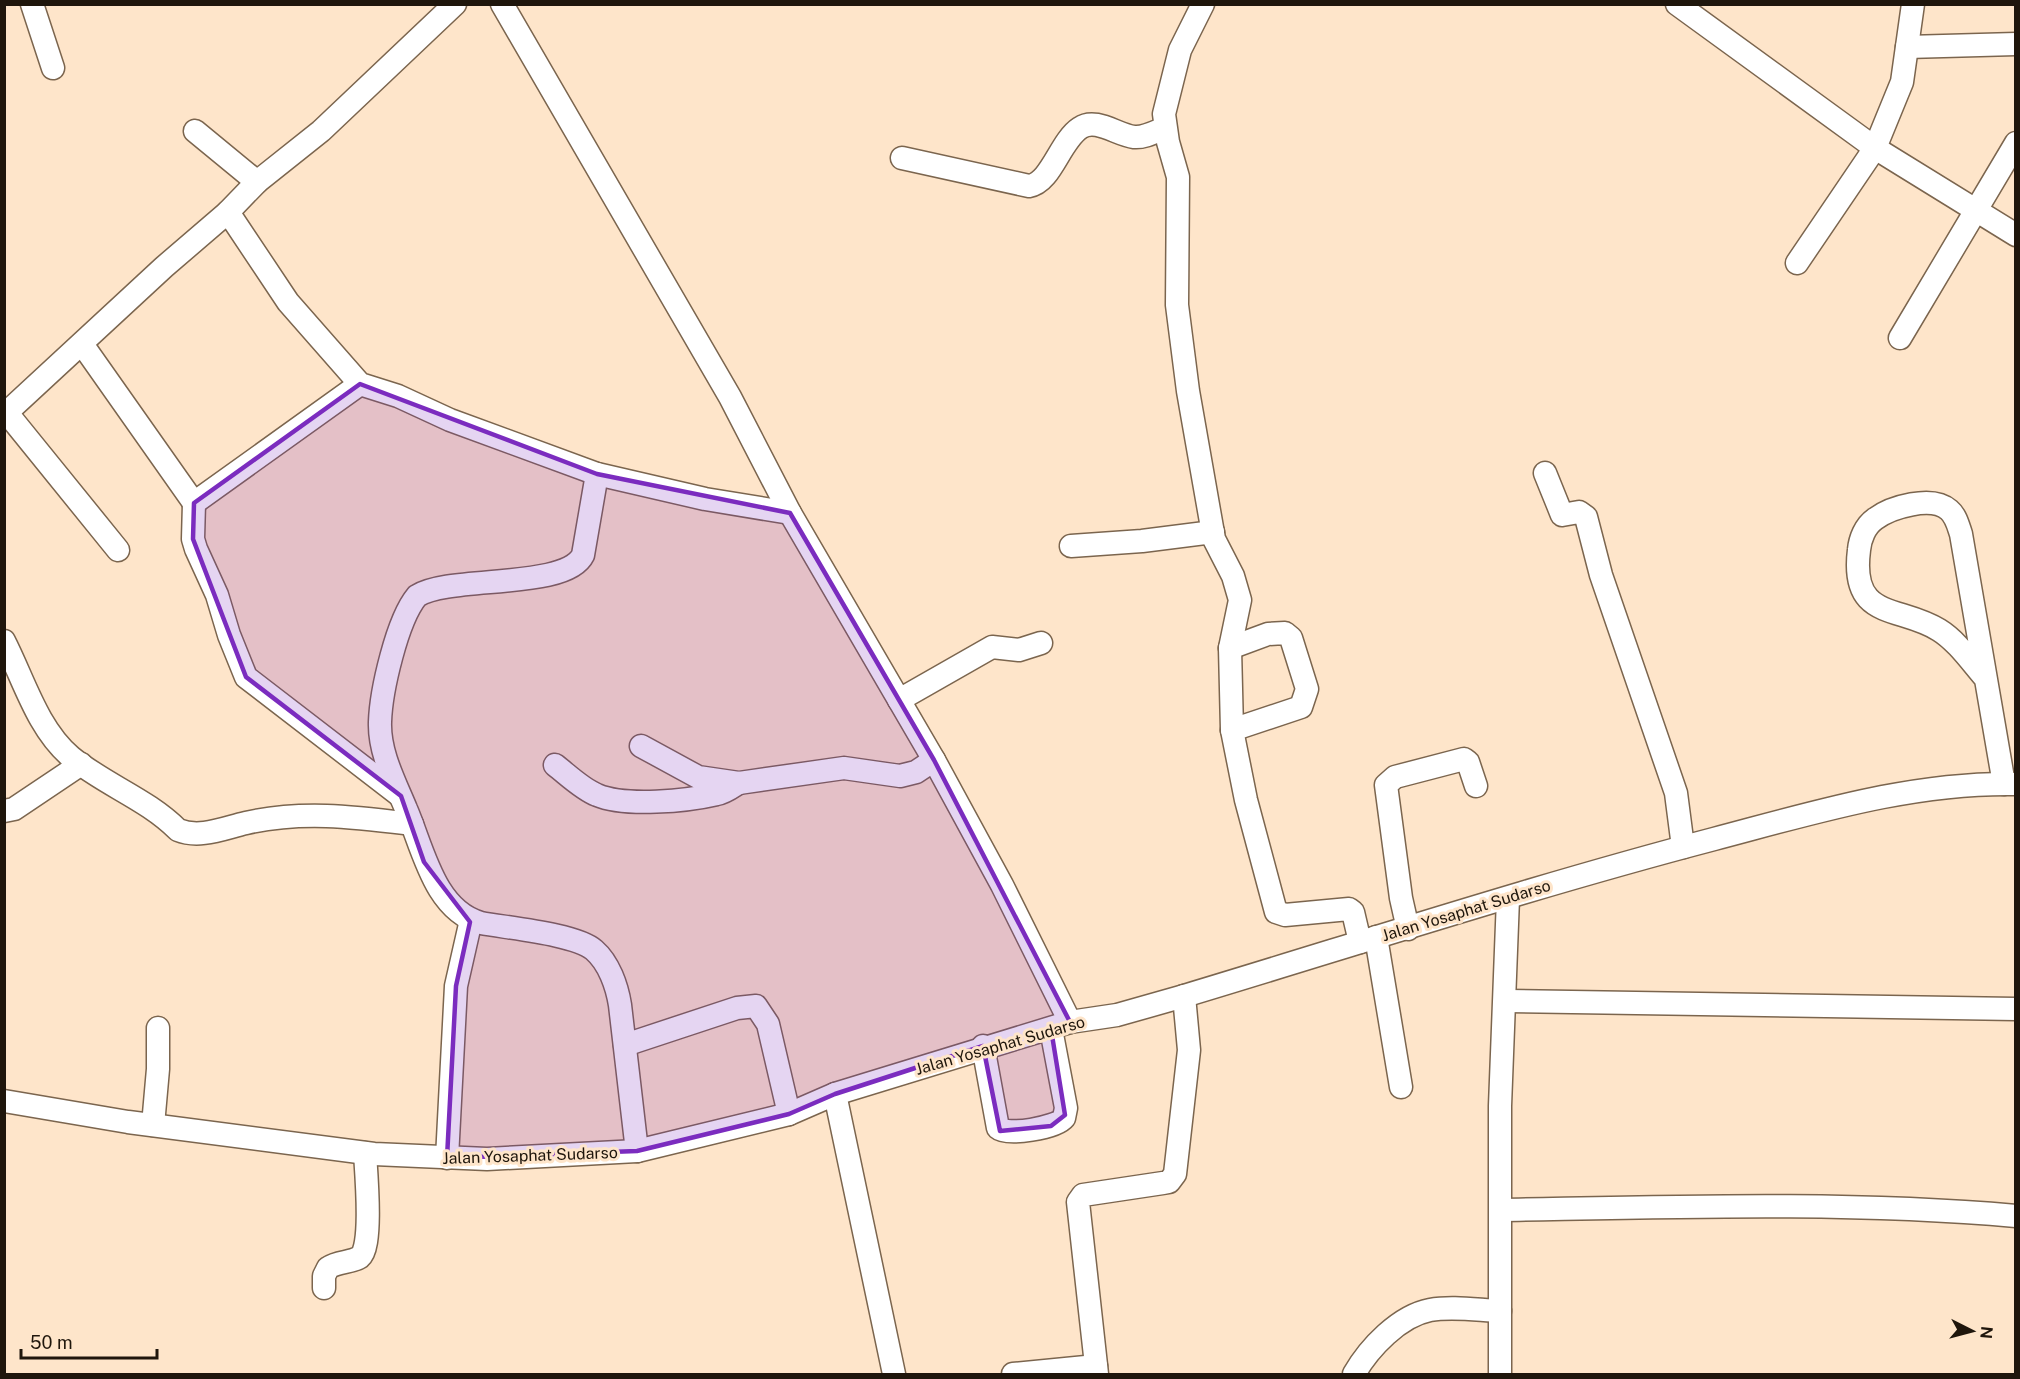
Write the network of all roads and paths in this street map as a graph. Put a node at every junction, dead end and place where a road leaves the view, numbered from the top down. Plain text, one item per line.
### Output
1 (32, 4) edge
2 (455, 4) edge
3 (502, 4) edge
4 (1203, 4) edge
5 (1677, 4) edge
6 (1913, 4) edge
7 (2016, 44) edge
8 (1907, 47) junction
9 (53, 68) dead end
10 (1165, 128) junction
11 (195, 131) dead end
12 (2016, 143) edge
13 (1875, 148) junction
14 (902, 158) dead end
15 (257, 182) junction
16 (1976, 210) junction
17 (228, 212) junction
18 (2016, 235) edge
19 (1797, 263) dead end
20 (1900, 338) dead end
21 (81, 344) junction
22 (360, 384) junction
23 (6, 414) edge
24 (1545, 473) dead end
25 (597, 474) junction
26 (194, 503) junction
27 (790, 513) junction
28 (1213, 532) junction
29 (1071, 546) dead end
30 (118, 550) dead end
31 (4, 641) edge
32 (1041, 643) dead end
33 (1230, 648) junction
34 (1986, 680) junction
35 (899, 700) junction
36 (1232, 730) junction
37 (642, 746) dead end
38 (934, 760) junction
39 (81, 764) junction
40 (555, 765) dead end
41 (739, 783) junction
42 (2010, 784) edge
43 (1476, 786) dead end
44 (401, 796) junction
45 (4, 811) edge
46 (412, 824) junction
47 (1681, 833) junction
48 (1508, 898) junction
49 (1405, 914) junction
50 (471, 920) junction
51 (1368, 940) junction
52 (1184, 996) junction
53 (1506, 1001) junction
54 (2016, 1009) edge
55 (1060, 1025) junction
56 (158, 1028) dead end
57 (625, 1045) junction
58 (983, 1046) junction
59 (1401, 1087) dead end
60 (835, 1094) junction
61 (4, 1101) edge
62 (789, 1114) junction
63 (153, 1125) junction
64 (637, 1151) junction
65 (365, 1154) junction
66 (447, 1158) junction
67 (1501, 1210) junction
68 (2016, 1216) edge
69 (324, 1288) dead end
70 (1500, 1311) junction
71 (1097, 1370) edge
72 (894, 1374) edge
73 (1013, 1374) edge
74 (1354, 1374) edge
75 (1500, 1374) edge

1 - 9 street
2 - 15 street
3 - 27 street
4 - 10 street
5 - 13 street
6 - 8 street
7 - 8 street
8 - 13 street
10 - 14 street
10 - 28 street
11 - 15 street
12 - 16 street
13 - 16 street
13 - 19 street
15 - 17 street
16 - 18 street
16 - 20 street
17 - 21 street
17 - 22 street
21 - 23 street
21 - 26 street
22 - 25 street
22 - 26 street
23 - 30 street
24 - 47 street
25 - 27 street
25 - 44 street
26 - 44 street
27 - 35 street
28 - 29 street
28 - 33 street
31 - 39 street
32 - 35 street
33 - 36 street
33 - 36 street
34 - 34 street
34 - 42 street
35 - 38 street
36 - 51 street
37 - 41 street
38 - 41 street
38 - 55 street
39 - 45 street
39 - 46 street
40 - 41 street
42 - 47 street, Jalan Yosaphat Sudarso
43 - 49 street
44 - 46 street
46 - 50 street
47 - 48 street, Jalan Yosaphat Sudarso
48 - 49 street, Jalan Yosaphat Sudarso
48 - 53 street
49 - 51 street, Jalan Yosaphat Sudarso
50 - 57 street
50 - 66 street
51 - 52 street, Jalan Yosaphat Sudarso
51 - 59 street
52 - 55 street, Jalan Yosaphat Sudarso
52 - 71 street
53 - 54 street
53 - 67 street
55 - 58 street, Jalan Yosaphat Sudarso
55 - 58 street
56 - 63 street
57 - 62 street
57 - 64 street
58 - 60 street, Jalan Yosaphat Sudarso
60 - 62 street, Jalan Yosaphat Sudarso
60 - 72 street
61 - 63 street, Jalan Yosaphat Sudarso
62 - 64 street, Jalan Yosaphat Sudarso
63 - 65 street, Jalan Yosaphat Sudarso
64 - 66 street, Jalan Yosaphat Sudarso
65 - 66 street, Jalan Yosaphat Sudarso
65 - 69 street
67 - 68 street
67 - 70 street
70 - 74 street
70 - 75 street
71 - 73 street

